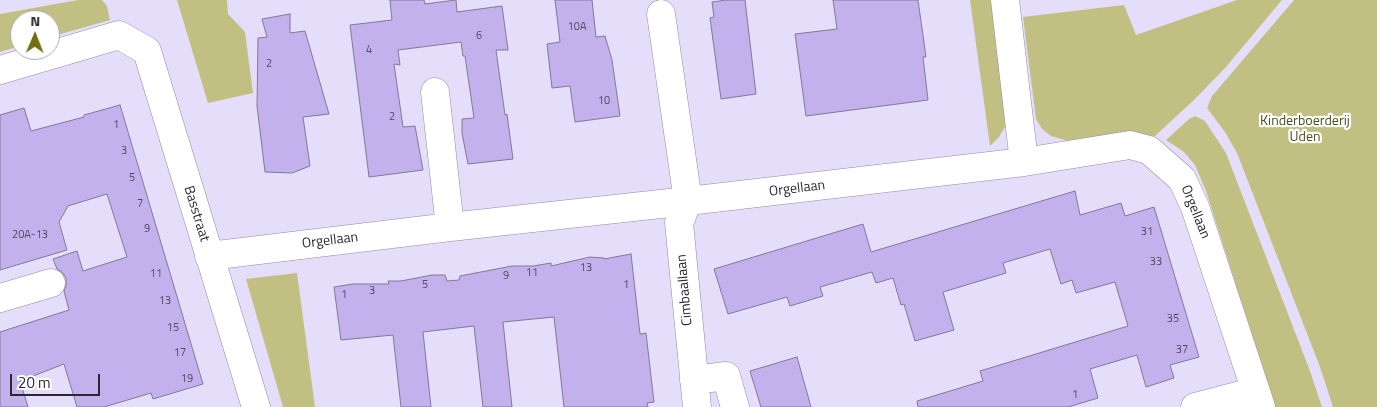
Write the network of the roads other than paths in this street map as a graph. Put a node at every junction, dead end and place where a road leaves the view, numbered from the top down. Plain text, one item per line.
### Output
1 (1005, 0) edge
2 (661, 14) dead end
3 (0, 70) edge
4 (434, 92) dead end
5 (1024, 162) junction
6 (688, 201) junction
7 (450, 226) junction
8 (209, 256) junction
9 (51, 283) dead end
10 (0, 298) edge
11 (694, 380) junction
12 (1259, 399) edge
13 (256, 407) edge
14 (697, 407) edge
15 (735, 407) edge
16 (1195, 407) edge

1 - 5 street
2 - 6 street
3 - 8 street, Basstraat
4 - 7 street
5 - 6 street, Orgellaan
5 - 12 street, Orgellaan
6 - 7 street, Orgellaan
6 - 11 street, Cimbaallaan
7 - 8 street, Orgellaan
8 - 13 street, Basstraat
9 - 10 street
11 - 14 street, Cimbaallaan
11 - 15 street
12 - 16 street

